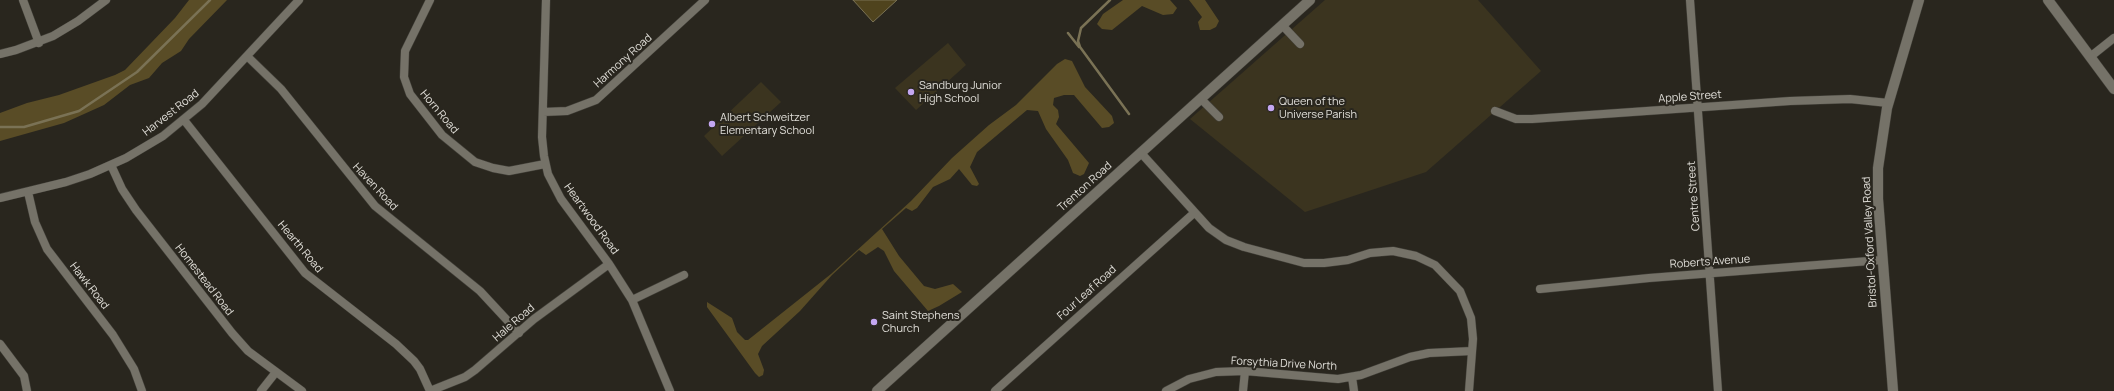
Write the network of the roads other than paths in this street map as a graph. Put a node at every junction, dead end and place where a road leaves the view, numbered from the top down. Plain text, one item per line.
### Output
1 (23, 0) edge
2 (106, 0) edge
3 (299, 0) edge
4 (430, 0) edge
5 (546, 0) edge
6 (705, 0) edge
7 (1310, 0) edge
8 (1690, 0) edge
9 (1919, 0) edge
10 (2048, 0) edge
11 (1282, 25) junction
12 (2114, 38) edge
13 (39, 43) junction
14 (1300, 44) dead end
15 (0, 54) edge
16 (248, 57) junction
17 (2090, 57) junction
18 (2114, 89) edge
19 (1201, 99) junction
20 (1888, 103) junction
21 (1698, 107) junction
22 (1495, 111) dead end
23 (543, 112) junction
24 (1219, 117) dead end
25 (184, 120) junction
26 (1141, 153) junction
27 (545, 164) junction
28 (111, 165) junction
29 (28, 192) junction
30 (0, 198) edge
31 (1194, 213) junction
32 (1882, 260) junction
33 (609, 264) junction
34 (1710, 273) junction
35 (684, 275) dead end
36 (1540, 289) dead end
37 (632, 300) junction
38 (519, 333) junction
39 (0, 344) edge
40 (1472, 351) junction
41 (1244, 371) junction
42 (276, 372) junction
43 (1352, 377) junction
44 (27, 391) edge
45 (142, 391) edge
46 (261, 391) edge
47 (302, 391) edge
48 (430, 391) edge
49 (670, 391) edge
50 (877, 391) edge
51 (995, 391) edge
52 (1166, 391) edge
53 (1243, 391) edge
54 (1354, 391) edge
55 (1470, 391) edge
56 (1718, 391) edge
57 (1893, 391) edge

1 - 13 street
2 - 13 street
3 - 16 street, Harvest Road
4 - 27 street, Horn Road
5 - 23 street, Heartwood Road
6 - 23 street, Harmony Road
7 - 11 main road, Trenton Road
8 - 21 street, Centre Street
9 - 20 main road, Bristol-Oxford Valley Road
10 - 17 main road
11 - 14 street
11 - 19 main road, Trenton Road
12 - 17 street
13 - 15 street
16 - 25 street, Harvest Road
16 - 38 street, Haven Road
17 - 18 main road
19 - 24 street
19 - 26 main road, Trenton Road
20 - 21 street, Apple Street
20 - 32 main road, Bristol-Oxford Valley Road
21 - 22 street, Apple Street
21 - 34 street, Centre Street
23 - 27 street, Heartwood Road
25 - 28 street, Harvest Road
25 - 48 street, Hearth Road
26 - 31 street
26 - 50 main road, Trenton Road
27 - 33 street, Heartwood Road
28 - 29 street, Harvest Road
28 - 42 street, Homestead Road
29 - 30 street, Harvest Road
29 - 45 street, Hawk Road
31 - 40 street
31 - 51 street, Four Leaf Road
32 - 34 street, Roberts Avenue
32 - 57 main road, Bristol-Oxford Valley Road
33 - 37 street, Heartwood Road
33 - 38 street, Hale Road
34 - 36 street, Roberts Avenue
34 - 56 street, Centre Street
35 - 37 street
37 - 49 street, Heartwood Road
38 - 48 street, Hale Road
39 - 44 street
40 - 43 street, Forsythia Drive North
40 - 55 street
41 - 43 street, Forsythia Drive North
41 - 52 street, Forsythia Drive North
41 - 53 street
42 - 46 street
42 - 47 street, Homestead Road
43 - 54 street

